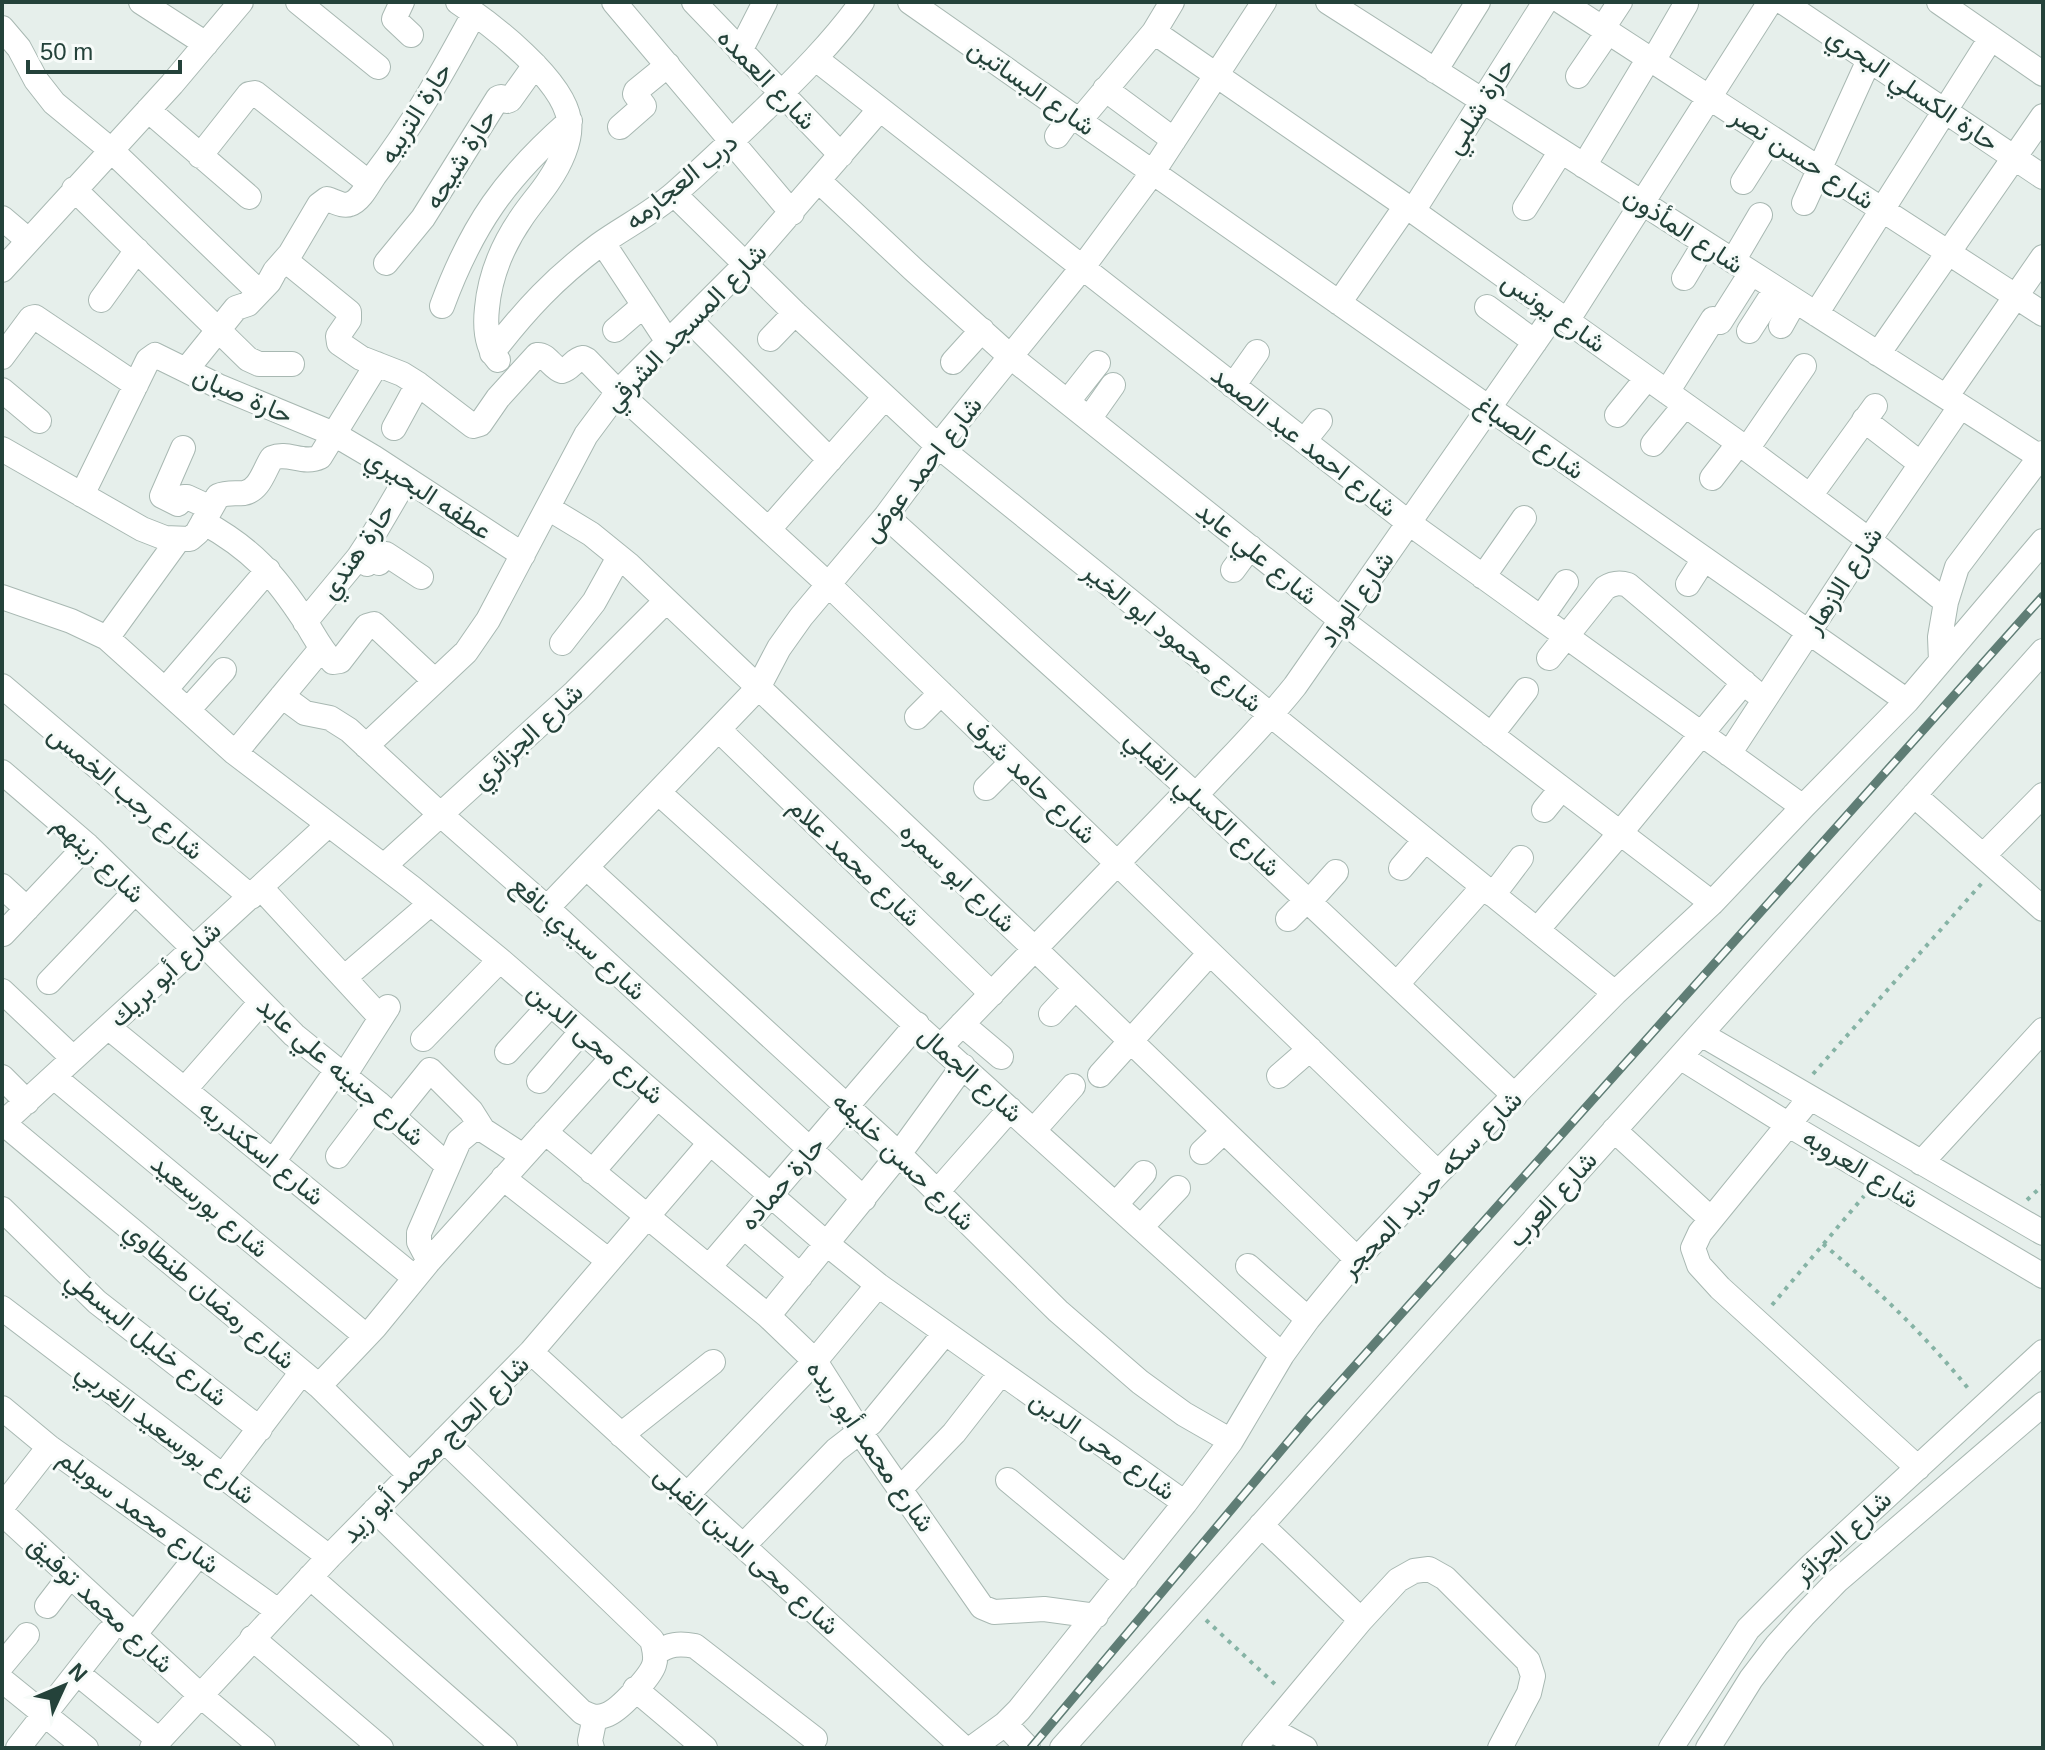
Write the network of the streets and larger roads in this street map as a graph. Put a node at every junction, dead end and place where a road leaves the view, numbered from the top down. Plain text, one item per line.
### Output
1 (141, 2) edge
2 (241, 2) edge
3 (298, 2) edge
4 (402, 2) edge
5 (614, 2) edge
6 (694, 2) edge
7 (765, 2) edge
8 (862, 2) edge
9 (910, 2) edge
10 (1172, 2) edge
11 (1264, 2) edge
12 (1328, 2) edge
13 (1478, 2) edge
14 (1545, 2) edge
15 (1562, 2) edge
16 (1620, 2) edge
17 (1770, 2) edge
18 (1783, 2) edge
19 (1939, 2) edge
20 (1686, 4) dead end
21 (464, 6) edge
22 (2, 28) edge
23 (1606, 30) junction
24 (1154, 32) junction
25 (411, 35) dead end
26 (1991, 38) junction
27 (206, 44) junction
28 (740, 51) junction
29 (816, 59) junction
30 (1651, 60) junction
31 (1869, 60) junction
32 (535, 65) junction
33 (668, 65) junction
34 (378, 67) dead end
35 (1435, 71) junction
36 (2043, 74) edge
37 (1217, 76) junction
38 (1578, 76) dead end
39 (1105, 89) junction
40 (781, 93) junction
41 (1710, 98) junction
42 (1483, 101) junction
43 (880, 109) junction
44 (148, 110) junction
45 (1945, 111) junction
46 (2043, 116) edge
47 (1076, 117) junction
48 (570, 121) junction
49 (620, 127) dead end
50 (1057, 136) dead end
51 (1771, 138) junction
52 (1174, 140) junction
53 (732, 141) junction
54 (111, 150) junction
55 (1561, 151) junction
56 (841, 155) junction
57 (200, 156) junction
58 (2014, 157) junction
59 (1584, 166) junction
60 (1820, 169) junction
61 (1153, 172) junction
62 (2043, 177) edge
63 (819, 181) junction
64 (1743, 182) dead end
65 (369, 183) junction
66 (74, 189) junction
67 (674, 194) junction
68 (249, 197) dead end
69 (1804, 203) dead end
70 (1643, 204) junction
71 (1409, 208) junction
72 (1525, 208) dead end
73 (1882, 209) junction
74 (792, 213) junction
75 (1760, 215) dead end
76 (2, 218) edge
77 (28, 240) junction
78 (603, 243) junction
79 (1705, 243) junction
80 (137, 250) junction
81 (1948, 253) junction
82 (2043, 257) edge
83 (285, 260) junction
84 (386, 263) dead end
85 (745, 265) junction
86 (1742, 267) junction
87 (1082, 268) junction
88 (2, 270) edge
89 (1684, 278) dead end
90 (259, 292) junction
91 (2016, 296) junction
92 (101, 300) dead end
93 (1796, 301) junction
94 (1339, 303) junction
95 (644, 305) junction
96 (442, 306) dead end
97 (1487, 307) dead end
98 (795, 313) junction
99 (2043, 314) edge
100 (1561, 317) junction
101 (690, 320) junction
102 (1781, 326) dead end
103 (615, 330) dead end
104 (982, 330) junction
105 (218, 331) junction
106 (1749, 331) dead end
107 (770, 339) dead end
108 (668, 342) junction
109 (1535, 342) junction
110 (1257, 352) dead end
111 (492, 353) junction
112 (1878, 354) junction
113 (2, 357) edge
114 (1011, 357) junction
115 (1098, 363) dead end
116 (292, 364) dead end
117 (377, 364) junction
118 (1804, 366) dead end
119 (186, 370) junction
120 (516, 378) junction
121 (418, 384) junction
122 (136, 385) junction
123 (1113, 385) dead end
124 (1233, 386) junction
125 (2, 390) edge
126 (1666, 391) junction
127 (618, 392) junction
128 (982, 393) junction
129 (885, 397) junction
130 (1068, 401) junction
131 (1953, 402) junction
132 (1490, 408) junction
133 (1617, 415) dead end
134 (1089, 419) junction
135 (39, 421) dead end
136 (1320, 421) dead end
137 (394, 428) dead end
138 (334, 434) junction
139 (1304, 441) junction
140 (1653, 444) dead end
141 (938, 446) junction
142 (1743, 446) junction
143 (183, 448) dead end
144 (2, 449) edge
145 (2041, 455) edge
146 (830, 460) junction
147 (1921, 464) junction
148 (1712, 478) dead end
149 (406, 479) junction
150 (82, 495) junction
151 (1810, 496) junction
152 (548, 508) junction
153 (207, 515) junction
154 (886, 516) junction
155 (1524, 518) dead end
156 (1409, 523) junction
157 (769, 529) junction
158 (178, 540) junction
159 (1869, 540) junction
160 (2043, 541) edge
161 (1250, 547) junction
162 (523, 555) junction
163 (619, 557) junction
164 (358, 558) junction
165 (1704, 559) junction
166 (268, 570) junction
167 (1233, 570) dead end
168 (421, 577) dead end
169 (1483, 577) junction
170 (1566, 582) dead end
171 (1688, 584) dead end
172 (829, 585) junction
173 (2, 597) edge
174 (666, 601) junction
175 (1946, 602) junction
176 (1541, 618) junction
177 (1341, 620) junction
178 (305, 622) junction
179 (1809, 633) junction
180 (1567, 637) junction
181 (107, 638) junction
182 (562, 643) dead end
183 (2043, 651) edge
184 (329, 656) junction
185 (1549, 658) dead end
186 (1941, 661) junction
187 (224, 670) dead end
188 (435, 681) junction
189 (1744, 682) junction
190 (2, 686) edge
191 (758, 688) junction
192 (165, 690) junction
193 (1526, 690) dead end
194 (941, 693) junction
195 (282, 696) junction
196 (1764, 700) junction
197 (1907, 701) junction
198 (188, 710) junction
199 (1271, 716) junction
200 (917, 717) dead end
201 (719, 730) junction
202 (1702, 735) junction
203 (366, 746) junction
204 (1495, 748) junction
205 (235, 753) junction
206 (1729, 754) junction
207 (1012, 762) junction
208 (2, 772) edge
209 (986, 788) dead end
210 (1561, 789) junction
211 (1193, 792) junction
212 (659, 793) junction
213 (1914, 795) junction
214 (2043, 796) edge
215 (1803, 807) junction
216 (1544, 810) dead end
217 (440, 814) junction
218 (328, 825) junction
219 (1621, 832) junction
220 (1425, 840) junction
221 (87, 845) junction
222 (1521, 858) dead end
223 (1989, 862) junction
224 (1117, 863) junction
225 (384, 866) junction
226 (587, 868) junction
227 (1401, 868) dead end
228 (1336, 872) dead end
229 (2, 886) edge
230 (1488, 891) junction
231 (135, 892) junction
232 (256, 892) junction
233 (1308, 901) junction
234 (1712, 903) junction
235 (430, 904) junction
236 (547, 908) junction
237 (27, 909) junction
238 (2043, 909) edge
239 (1288, 919) dead end
240 (1537, 930) junction
241 (3, 934) edge
242 (197, 944) junction
243 (1035, 949) junction
244 (1210, 953) junction
245 (500, 960) junction
246 (344, 978) junction
247 (49, 982) dead end
248 (1397, 984) junction
249 (1075, 988) junction
250 (2, 991) edge
251 (1615, 993) junction
252 (992, 994) junction
253 (261, 1002) junction
254 (551, 1004) junction
255 (1051, 1014) dead end
256 (917, 1024) junction
257 (962, 1024) junction
258 (108, 1027) junction
259 (2043, 1030) edge
260 (582, 1031) junction
261 (1701, 1034) junction
262 (1131, 1041) junction
263 (941, 1046) junction
264 (1310, 1049) junction
265 (507, 1052) dead end
266 (431, 1055) junction
267 (1001, 1057) dead end
268 (1680, 1057) junction
269 (73, 1058) junction
270 (612, 1058) junction
271 (963, 1066) junction
272 (340, 1073) junction
273 (1100, 1075) dead end
274 (1279, 1076) dead end
275 (2, 1077) edge
276 (54, 1077) junction
277 (539, 1081) dead end
278 (1073, 1086) dead end
279 (185, 1089) junction
280 (1804, 1094) junction
281 (1515, 1096) junction
282 (657, 1097) junction
283 (27, 1102) junction
284 (848, 1107) junction
285 (1010, 1109) junction
286 (386, 1110) junction
287 (3, 1123) edge
288 (1789, 1125) junction
289 (483, 1130) junction
290 (1034, 1130) junction
291 (1614, 1130) junction
292 (1224, 1131) junction
293 (545, 1132) junction
294 (710, 1143) junction
295 (811, 1150) junction
296 (1202, 1152) dead end
297 (899, 1154) junction
298 (338, 1156) dead end
299 (523, 1156) junction
300 (273, 1162) junction
301 (1921, 1163) junction
302 (448, 1166) junction
303 (592, 1172) junction
304 (1144, 1173) dead end
305 (1438, 1173) junction
306 (503, 1178) junction
307 (1178, 1188) dead end
308 (937, 1192) junction
309 (771, 1197) junction
310 (864, 1199) junction
311 (1116, 1204) junction
312 (2, 1209) edge
313 (647, 1216) junction
314 (1711, 1219) junction
315 (744, 1227) junction
316 (1141, 1227) junction
317 (2043, 1233) edge
318 (827, 1244) junction
319 (1357, 1259) junction
320 (609, 1261) junction
321 (1248, 1266) dead end
322 (709, 1267) junction
323 (422, 1270) junction
324 (801, 1276) junction
325 (2043, 1276) edge
326 (878, 1285) junction
327 (2, 1308) edge
328 (768, 1316) junction
329 (1308, 1319) junction
330 (945, 1333) junction
331 (366, 1336) junction
332 (531, 1352) junction
333 (2043, 1352) edge
334 (1282, 1355) junction
335 (815, 1361) junction
336 (713, 1362) dead end
337 (1000, 1374) junction
338 (311, 1379) junction
339 (2043, 1404) edge
340 (2, 1408) edge
341 (260, 1429) junction
342 (860, 1432) junction
343 (621, 1435) junction
344 (444, 1440) junction
345 (1231, 1441) junction
346 (49, 1447) junction
347 (1918, 1468) junction
348 (410, 1475) junction
349 (223, 1476) junction
350 (1008, 1480) dead end
351 (900, 1489) junction
352 (687, 1495) junction
353 (1185, 1503) junction
354 (2, 1510) edge
355 (375, 1510) junction
356 (1261, 1525) junction
357 (743, 1546) junction
358 (199, 1554) junction
359 (329, 1557) junction
360 (70, 1576) junction
361 (310, 1577) junction
362 (1126, 1578) junction
363 (47, 1606) dead end
364 (278, 1611) junction
365 (1096, 1616) junction
366 (1361, 1620) junction
367 (108, 1633) dead end
368 (27, 1635) dead end
369 (134, 1635) junction
370 (252, 1638) junction
371 (656, 1653) junction
372 (2, 1665) edge
373 (77, 1673) junction
374 (2, 1680) edge
375 (635, 1689) junction
376 (200, 1695) junction
377 (44, 1714) junction
378 (595, 1717) junction
379 (1005, 1724) junction
380 (1270, 1729) junction
381 (815, 1739) dead end
382 (156, 1744) edge
383 (1505, 1746) edge
384 (18, 1748) edge
385 (86, 1748) edge
386 (263, 1748) edge
387 (381, 1748) edge
388 (505, 1748) edge
389 (592, 1748) edge
390 (705, 1748) edge
391 (964, 1748) edge
392 (972, 1748) edge
393 (1028, 1748) edge
394 (1062, 1748) edge
395 (1254, 1748) edge
396 (1305, 1748) edge
397 (1671, 1748) edge
398 (1708, 1748) edge

1 - 27 street
2 - 27 street
3 - 34 street
4 - 25 street
5 - 33 street
6 - 28 street, شارع العمده
7 - 28 street
8 - 29 street, درب العجارمه
9 - 47 street, شارع البساتين
10 - 24 street
11 - 37 street, شارع احمد عوض
12 - 35 street, شارع المأذون
13 - 35 street
14 - 42 street, حارة شلبي
15 - 23 street, شارع حسن نصر
16 - 23 street
17 - 41 street, شارع الوراد
18 - 31 street, حارة الكسلي البحري
19 - 26 street
20 - 30 street
21 - 32 street
21 - 65 street, حارة التربيه
22 - 54 street
23 - 30 street, شارع حسن نصر
23 - 38 street
24 - 37 street, شارع يونس
24 - 39 street
26 - 36 street
26 - 45 street
27 - 44 street
28 - 40 street, شارع العمده
29 - 40 street, درب العجارمه
29 - 43 street, شارع احمد عبد الصمد
30 - 41 street, شارع حسن نصر
30 - 59 street
31 - 45 street, حارة الكسلي البحري
31 - 60 street
32 - 48 street
32 - 84 street, حارة شيحه
33 - 49 street
33 - 53 street
35 - 42 street, شارع المأذون
37 - 52 street, شارع احمد عوض
37 - 71 street, شارع يونس
39 - 47 street
39 - 52 street
40 - 53 street, درب العجارمه
40 - 56 street, شارع العمده
41 - 51 street, شارع حسن نصر
41 - 70 street, شارع الوراد
42 - 55 street, شارع المأذون
42 - 71 street, حارة شلبي
43 - 56 street, شارع المسجد الشرقي
43 - 87 street, شارع احمد عبد الصمد
44 - 54 street
44 - 57 street
45 - 58 street, حارة الكسلي البحري
45 - 73 street
46 - 58 street
47 - 50 street
47 - 61 street, شارع البساتين
48 - 96 street
48 - 111 street
51 - 60 street, شارع حسن نصر
51 - 64 street
52 - 61 street, شارع احمد عوض
53 - 67 street, درب العجارمه
53 - 74 street
54 - 66 street
54 - 90 street
55 - 59 street, شارع المأذون
55 - 72 street
56 - 63 street, شارع المسجد الشرقي
57 - 65 street
57 - 68 street
58 - 62 street, حارة الكسلي البحري
58 - 81 street
59 - 70 street, شارع المأذون
60 - 69 street
60 - 73 street, شارع حسن نصر
61 - 87 street, شارع احمد عوض
61 - 94 street, شارع الصباغ
63 - 74 street, شارع المسجد الشرقي
63 - 104 street, شارع علي عابد
65 - 83 street, حارة التربيه
66 - 77 street
66 - 80 street
67 - 78 street, درب العجارمه
67 - 85 street, شارع محمود ابو الخير
70 - 79 street, شارع المأذون
70 - 100 street, شارع الوراد
71 - 94 street, حارة شلبي
71 - 100 street, شارع يونس
73 - 81 street, شارع حسن نصر
73 - 93 street
74 - 85 street, شارع المسجد الشرقي
75 - 86 street
76 - 77 street
77 - 88 street
78 - 95 street
78 - 111 street, درب العجارمه
79 - 86 street, شارع المأذون
79 - 89 street
80 - 92 street
80 - 105 street
81 - 91 street, شارع حسن نصر
81 - 112 street
82 - 91 street, شارع الازهار
83 - 90 street
83 - 117 street
85 - 98 street, شارع محمود ابو الخير
85 - 101 street, شارع المسجد الشرقي
86 - 93 street, شارع المأذون
86 - 126 street
87 - 114 street, شارع احمد عوض
87 - 124 street, شارع احمد عبد الصمد
90 - 105 street
91 - 99 street, شارع حسن نصر
91 - 131 street, شارع الازهار
93 - 102 street
93 - 106 street
93 - 112 street, شارع المأذون
94 - 132 street, شارع الصباغ
95 - 103 street
95 - 108 street
97 - 109 street
98 - 107 street
98 - 129 street, شارع محمود ابو الخير
100 - 109 street, شارع الوراد
100 - 126 street, شارع يونس
101 - 108 street, شارع المسجد الشرقي
101 - 146 street
104 - 114 street, شارع علي عابد
104 - 128 street
105 - 116 street
105 - 119 street
108 - 127 street, شارع المسجد الشرقي
109 - 132 street, شارع الوراد
110 - 124 street
111 - 120 street
112 - 131 street, شارع المأذون
113 - 122 street
114 - 128 street, شارع احمد عوض
114 - 130 street, شارع علي عابد
115 - 130 street
117 - 121 street
117 - 138 street
118 - 142 street
119 - 122 street, حارة صبان
119 - 138 street, حارة صبان
120 - 121 street
120 - 127 street, شارع حامد شرف
121 - 137 street
122 - 150 street
123 - 134 street
124 - 139 street, شارع احمد عبد الصمد
125 - 135 street
126 - 133 street
126 - 140 street
126 - 142 street, شارع يونس
127 - 152 street, شارع المسجد الشرقي
127 - 157 street, شارع حامد شرف
128 - 141 street, شارع احمد عوض
129 - 141 street, شارع محمود ابو الخير
129 - 146 street
130 - 134 street, شارع علي عابد
131 - 145 street, شارع المأذون
131 - 147 street, شارع الازهار
132 - 156 street, شارع الوراد
132 - 165 street, شارع الصباغ
134 - 161 street, شارع علي عابد
136 - 139 street
138 - 149 street, عطفه البحيري
138 - 153 street
139 - 156 street, شارع احمد عبد الصمد
141 - 154 street, شارع احمد عوض
141 - 199 street, شارع محمود ابو الخير
142 - 148 street
142 - 151 street, شارع يونس
143 - 153 street
144 - 150 street
145 - 175 street
146 - 157 street
147 - 151 street
147 - 159 street, شارع الازهار
149 - 162 street, عطفه البحيري
149 - 164 street, حارة هندي
150 - 158 street
151 - 159 street, شارع يونس
152 - 162 street, شارع المسجد الشرقي
152 - 163 street, شارع ابو سمره
153 - 158 street
153 - 166 street
154 - 172 street, شارع احمد عوض
154 - 211 street, شارع الكسلي القبلي
155 - 169 street
156 - 169 street, شارع احمد عبد الصمد
156 - 177 street, شارع الوراد
157 - 172 street, شارع حامد شرف
158 - 181 street
159 - 175 street, شارع يونس
159 - 179 street, شارع الازهار
160 - 186 street, شارع سكه حديد المحجر
161 - 167 street
161 - 177 street, شارع علي عابد
162 - 188 street, شارع المسجد الشرقي
163 - 174 street, شارع ابو سمره
163 - 182 street
164 - 168 street
164 - 178 street, حارة هندي
165 - 171 street
165 - 179 street, شارع الصباغ
166 - 178 street
166 - 192 street
169 - 176 street, شارع احمد عبد الصمد
170 - 176 street
172 - 191 street, شارع احمد عوض
172 - 194 street, شارع حامد شرف
173 - 181 street, شارع محى الدين
174 - 191 street, شارع ابو سمره
174 - 217 street, شارع الجزائري
175 - 186 street
176 - 180 street, شارع احمد عبد الصمد
177 - 199 street, شارع الوراد
177 - 204 street, شارع علي عابد
178 - 184 street
179 - 196 street, شارع الازهار
179 - 197 street, شارع الصباغ
180 - 185 street
180 - 189 street
180 - 202 street, شارع احمد عبد الصمد
181 - 192 street, شارع محى الدين
183 - 213 street, شارع العرب
184 - 188 street
184 - 195 street
186 - 197 street, شارع سكه حديد المحجر
187 - 198 street
188 - 203 street, شارع المسجد الشرقي
189 - 196 street
189 - 202 street
190 - 232 street, شارع رجب الخمس
191 - 201 street, شارع احمد عوض
191 - 243 street, شارع ابو سمره
192 - 198 street, شارع محى الدين
193 - 204 street
194 - 200 street
194 - 207 street, شارع حامد شرف
195 - 203 street, شارع سيدي نافع
195 - 205 street
196 - 206 street, شارع الازهار
197 - 215 street, شارع سكه حديد المحجر
198 - 205 street, شارع محى الدين
199 - 211 street, شارع الوراد
199 - 220 street, شارع محمود ابو الخير
201 - 212 street, شارع احمد عوض
201 - 252 street, شارع محمد علام
202 - 206 street, شارع احمد عبد الصمد
202 - 219 street
203 - 217 street, شارع سيدي نافع
204 - 210 street, شارع علي عابد
205 - 218 street, شارع محى الدين
206 - 215 street, شارع احمد عبد الصمد
207 - 209 street
207 - 224 street, شارع حامد شرف
208 - 221 street, شارع زينهم
210 - 216 street
210 - 219 street, شارع علي عابد
211 - 224 street, شارع الوراد
211 - 233 street, شارع الكسلي القبلي
212 - 226 street, شارع احمد عوض
212 - 256 street, شارع الجمال
213 - 223 street
213 - 261 street, شارع العرب
214 - 223 street
215 - 234 street, شارع سكه حديد المحجر
217 - 225 street, شارع الجزائري
217 - 236 street, شارع سيدي نافع
218 - 225 street, شارع محى الدين
218 - 232 street, شارع أبو بريك
219 - 234 street, شارع علي عابد
219 - 240 street
220 - 227 street
220 - 230 street, شارع محمود ابو الخير
221 - 231 street, شارع زينهم
221 - 237 street
222 - 230 street
223 - 238 street
224 - 243 street, شارع الوراد
224 - 244 street, شارع حامد شرف
225 - 235 street, شارع محى الدين
226 - 236 street, شارع احمد عوض
226 - 284 street, شارع حسن خليفه
228 - 233 street
229 - 237 street
230 - 240 street, شارع محمود ابو الخير
230 - 248 street
231 - 242 street, شارع زينهم
231 - 247 street
232 - 242 street, شارع أبو بريك
232 - 246 street, شارع رجب الخمس
233 - 239 street
233 - 248 street, شارع الكسلي القبلي
234 - 251 street, شارع سكه حديد المحجر
235 - 245 street, شارع محى الدين
235 - 246 street
236 - 295 street, شارع سيدي نافع
237 - 241 street
240 - 251 street, شارع محمود ابو الخير
242 - 253 street, شارع جنينه علي عابد
242 - 258 street, شارع أبو بريك
243 - 249 street, شارع ابو سمره
243 - 252 street, شارع الوراد
244 - 262 street
244 - 264 street, شارع حامد شرف
245 - 254 street, شارع محى الدين
245 - 266 street
246 - 272 street, شارع رجب الخمس
248 - 281 street, شارع الكسلي القبلي
249 - 255 street
249 - 262 street, شارع ابو سمره
250 - 269 street
251 - 281 street, شارع سكه حديد المحجر
252 - 257 street, شارع الوراد
253 - 272 street, شارع جنينه علي عابد
253 - 279 street
254 - 260 street, شارع محى الدين
254 - 265 street
256 - 263 street, شارع الجمال
256 - 284 street, حارة حماده
257 - 263 street, شارع الوراد
257 - 267 street
258 - 269 street, شارع أبو بريك
258 - 279 street, شارع اسكندريه
259 - 301 street
260 - 270 street, شارع محى الدين
260 - 277 street
261 - 268 street, شارع العرب
261 - 280 street, شارع العروبه
262 - 273 street
262 - 292 street, شارع ابو سمره
263 - 271 street, شارع الجمال
264 - 274 street
264 - 305 street, شارع حامد شرف
266 - 286 street
266 - 289 street
268 - 288 street, شارع العروبه
268 - 291 street, شارع العرب
269 - 276 street, شارع أبو بريك
270 - 282 street, شارع محى الدين
270 - 293 street
271 - 285 street, شارع الجمال
271 - 297 street
272 - 286 street, شارع جنينه علي عابد
272 - 300 street
275 - 283 street
276 - 283 street, شارع أبو بريك
276 - 331 street, شارع بورسعيد
278 - 290 street
279 - 300 street, شارع اسكندريه
280 - 288 street
280 - 301 street, شارع العروبه
281 - 305 street, شارع سكه حديد المحجر
282 - 294 street, شارع محى الدين
282 - 303 street
283 - 287 street, شارع أبو بريك
284 - 295 street, حارة حماده
284 - 297 street, شارع حسن خليفه
285 - 290 street, شارع الجمال
285 - 308 street
286 - 298 street
286 - 302 street, شارع جنينه علي عابد
287 - 338 street, شارع رمضان طنطاوي
288 - 314 street
288 - 325 street, شارع العروبه
289 - 299 street
289 - 302 street
290 - 311 street, شارع الجمال
291 - 314 street
291 - 356 street, شارع العرب
292 - 296 street
292 - 319 street, شارع ابو سمره
293 - 299 street
293 - 303 street, شارع محمد أبو ريده
294 - 309 street, شارع محى الدين
294 - 313 street, شارع الحاج محمد أبو زيد
295 - 309 street, حارة حماده
295 - 310 street, شارع سيدي نافع
297 - 308 street, شارع حسن خليفه
297 - 310 street
299 - 306 street
300 - 323 street, شارع اسكندريه
301 - 317 street, شارع العروبه
302 - 323 street
303 - 313 street, شارع محمد أبو ريده
304 - 311 street
305 - 319 street, شارع سكه حديد المحجر
306 - 320 street
306 - 323 street
307 - 316 street
308 - 345 street, شارع حسن خليفه
309 - 315 street, حارة حماده
309 - 318 street, شارع محى الدين
310 - 318 street
311 - 316 street, شارع الجمال
312 - 341 street, شارع خليل البسطي
313 - 320 street, شارع الحاج محمد أبو زيد
313 - 322 street, شارع محمد أبو ريده
314 - 347 street
315 - 322 street, حارة حماده
315 - 324 street
316 - 334 street, شارع الجمال
318 - 324 street
318 - 326 street, شارع محى الدين
319 - 329 street, شارع سكه حديد المحجر
320 - 332 street, شارع الحاج محمد أبو زيد
321 - 329 street
322 - 328 street, شارع محمد أبو ريده
323 - 331 street
324 - 328 street
326 - 330 street, شارع محى الدين
326 - 335 street
327 - 349 street, شارع بورسعيد الغربي
328 - 335 street, شارع محمد أبو ريده
329 - 334 street, شارع سكه حديد المحجر
330 - 337 street, شارع محى الدين
330 - 342 street
331 - 338 street
332 - 343 street, شارع محى الدين القبلى
332 - 344 street, شارع الحاج محمد أبو زيد
333 - 347 street, شارع الجزائر
334 - 345 street, شارع سكه حديد المحجر
335 - 342 street, شارع محمد أبو ريده
335 - 352 street
336 - 343 street
337 - 351 street
337 - 353 street, شارع محى الدين
338 - 341 street
338 - 348 street, شارع رمضان طنطاوي
339 - 398 street, شارع الجزائر
340 - 346 street, شارع محمد سويلم
341 - 349 street
342 - 351 street, شارع محمد أبو ريده
342 - 357 street
343 - 352 street, شارع محى الدين القبلى
344 - 348 street, شارع الحاج محمد أبو زيد
344 - 371 street
345 - 353 street, شارع سكه حديد المحجر
346 - 354 street
346 - 358 street, شارع محمد سويلم
347 - 397 street, شارع الجزائر
348 - 355 street, شارع الحاج محمد أبو زيد
349 - 359 street, شارع بورسعيد الغربي
350 - 362 street
351 - 365 street, شارع محمد أبو ريده
352 - 357 street, شارع محى الدين القبلى
353 - 362 street, شارع سكه حديد المحجر
354 - 360 street, شارع محمد توفيق
355 - 359 street, شارع الحاج محمد أبو زيد
355 - 378 street
356 - 366 street
356 - 394 street, شارع العرب
357 - 391 street, شارع محى الدين القبلى
358 - 364 street, شارع محمد سويلم
358 - 369 street
359 - 361 street, شارع الحاج محمد أبو زيد
360 - 363 street
360 - 369 street, شارع محمد توفيق
361 - 364 street, شارع الحاج محمد أبو زيد
361 - 388 street
362 - 365 street, شارع سكه حديد المحجر
364 - 370 street, شارع الحاج محمد أبو زيد
365 - 379 street, شارع سكه حديد المحجر
366 - 380 street
366 - 383 street
367 - 373 street
368 - 372 street
369 - 376 street, شارع محمد توفيق
370 - 376 street, شارع الحاج محمد أبو زيد
370 - 387 street
371 - 375 street
371 - 381 street
373 - 377 street
373 - 382 street
374 - 377 street
375 - 378 street
375 - 390 street
376 - 382 street, شارع الحاج محمد أبو زيد
376 - 386 street, شارع محمد توفيق
377 - 384 street
377 - 385 street
378 - 389 street
379 - 392 street, شارع سكه حديد المحجر
379 - 393 street
380 - 395 street
380 - 396 street

